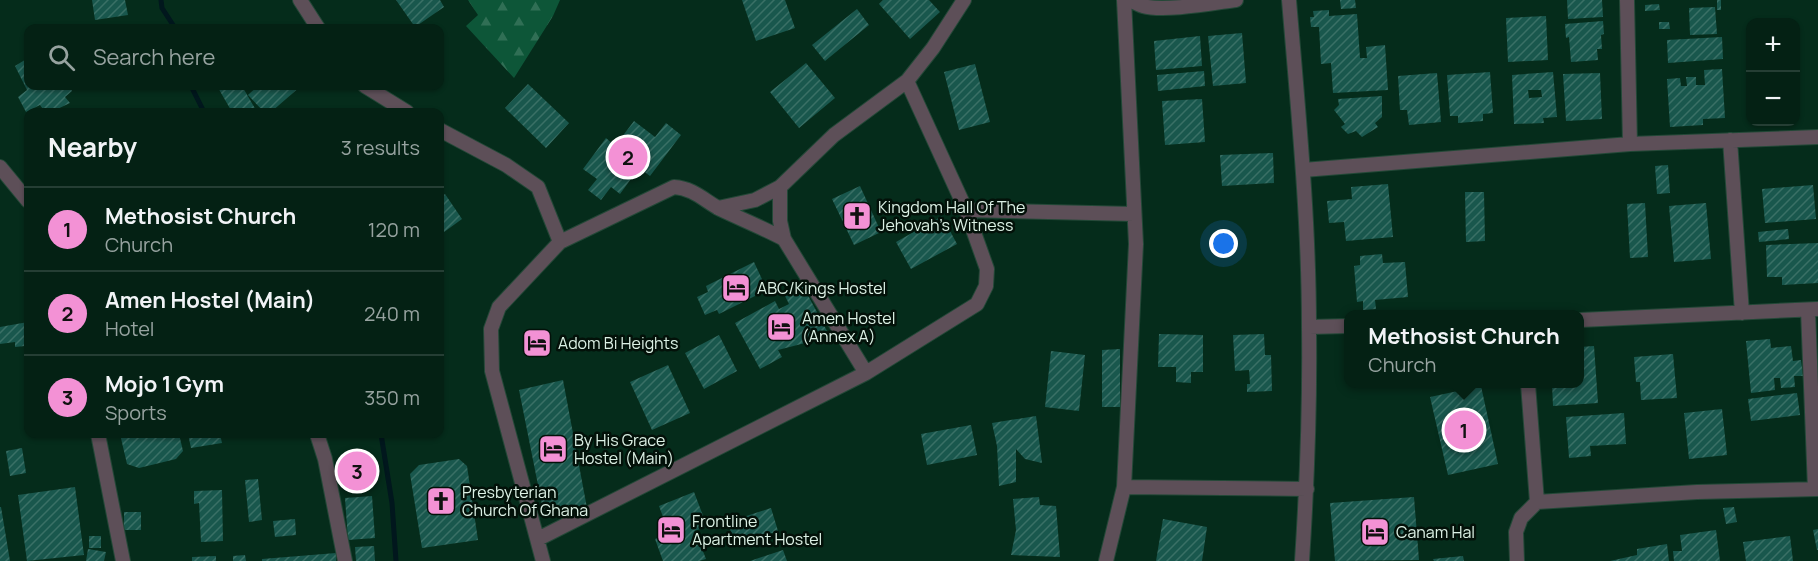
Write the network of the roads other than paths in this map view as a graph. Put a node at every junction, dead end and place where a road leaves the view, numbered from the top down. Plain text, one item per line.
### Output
1 (300, 0) edge
2 (964, 0) edge
3 (1124, 0) edge
4 (1130, 0) edge
5 (1236, 0) edge
6 (1289, 0) edge
7 (1627, 0) edge
8 (315, 24) edge
9 (907, 81) junction
10 (371, 90) edge
11 (400, 108) edge
12 (444, 132) edge
13 (1818, 137) edge
14 (1730, 140) junction
15 (1630, 144) junction
16 (0, 167) edge
17 (1303, 170) junction
18 (780, 187) junction
19 (24, 196) edge
20 (718, 208) junction
21 (966, 210) junction
22 (1134, 214) junction
23 (784, 239) junction
24 (560, 242) junction
25 (1813, 309) edge
26 (1742, 313) junction
27 (1584, 320) edge
28 (1309, 327) junction
29 (1344, 327) edge
30 (866, 373) junction
31 (1528, 388) edge
32 (99, 438) edge
33 (318, 438) edge
34 (1124, 488) junction
35 (1307, 489) junction
36 (1817, 489) edge
37 (1537, 502) junction
38 (538, 539) junction
39 (123, 561) edge
40 (345, 561) edge
41 (543, 561) edge
42 (1106, 561) edge
43 (1302, 561) edge
44 (1516, 561) edge

1 - 8 street
2 - 9 street
3 - 22 street
4 - 5 street
6 - 17 street
7 - 15 street
9 - 18 street
9 - 21 street
10 - 11 street
12 - 24 street
13 - 14 street
14 - 15 street
14 - 26 street
15 - 17 street
16 - 19 street
17 - 28 street
18 - 20 street
18 - 23 street
20 - 23 street
20 - 24 street
21 - 22 street
21 - 30 street
22 - 34 street
23 - 30 street
24 - 38 street
25 - 26 street
25 - 36 street
26 - 27 street
28 - 29 street
28 - 35 street
30 - 38 street
31 - 37 street
32 - 39 street
33 - 40 street
34 - 35 street
34 - 42 street
35 - 43 street
36 - 37 street
37 - 44 street
38 - 41 street

